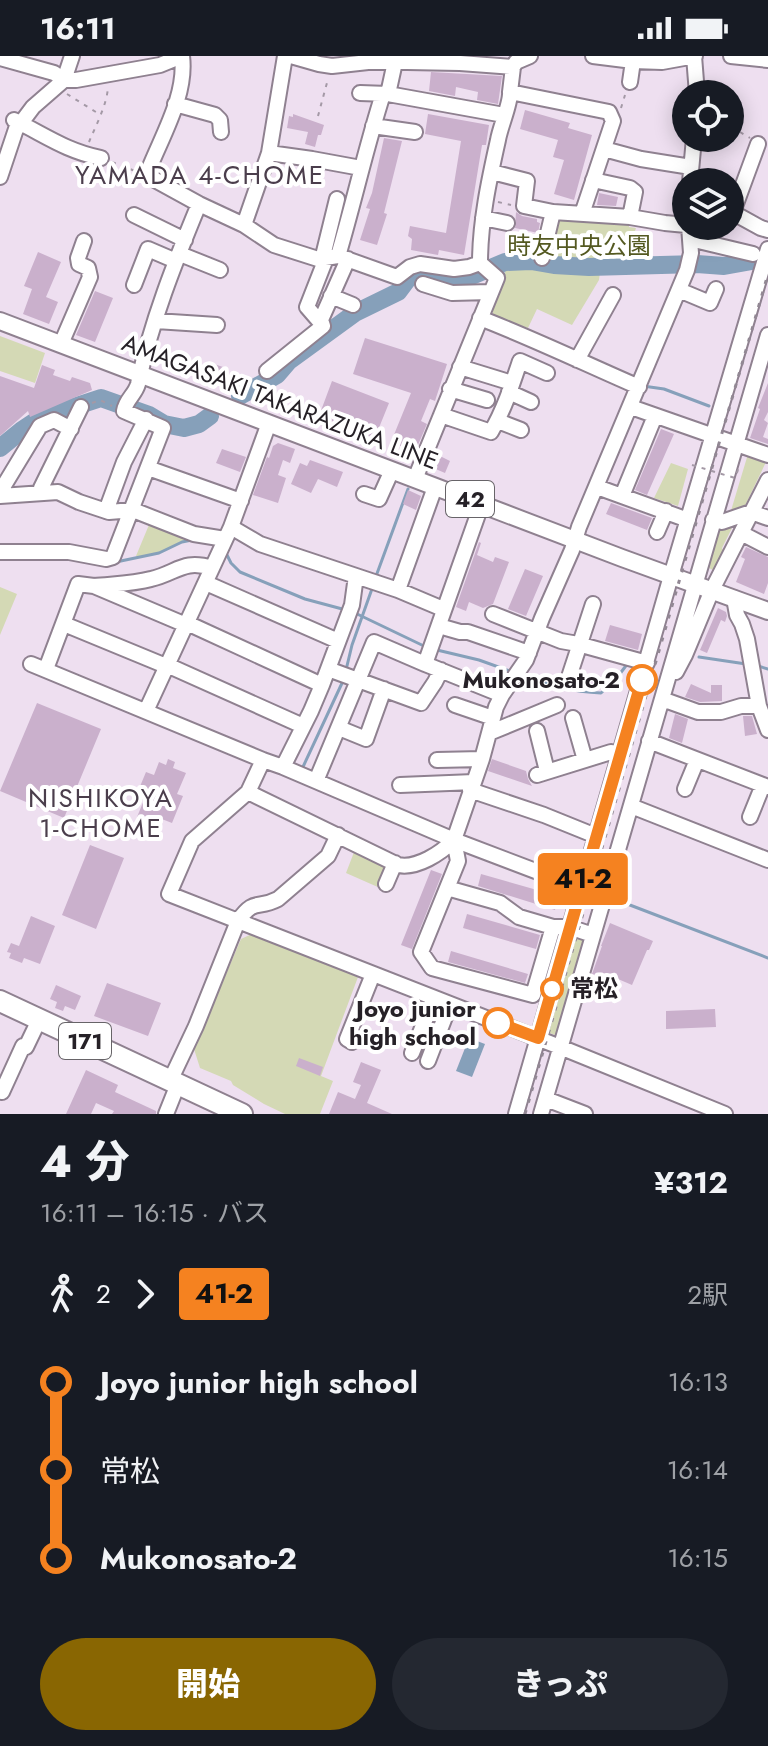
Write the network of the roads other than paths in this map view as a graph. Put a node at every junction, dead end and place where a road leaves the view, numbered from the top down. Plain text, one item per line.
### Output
1 (72, 56) edge
2 (182, 56) edge
3 (285, 56) edge
4 (291, 56) edge
5 (530, 56) edge
6 (593, 56) edge
7 (694, 56) edge
8 (731, 56) edge
9 (0, 58) edge
10 (628, 59) edge
11 (473, 60) edge
12 (768, 60) edge
13 (146, 62) edge
14 (395, 62) junction
15 (513, 67) junction
16 (696, 80) edge
17 (630, 82) road end
18 (60, 84) junction
19 (510, 92) junction
20 (360, 93) dead end
21 (386, 94) junction
22 (175, 104) junction
23 (504, 115) junction
24 (17, 121) junction
25 (373, 126) junction
26 (221, 132) dead end
27 (415, 132) dead end
28 (758, 144) dead end
29 (604, 149) junction
30 (269, 153) junction
31 (89, 157) road end
32 (2, 167) edge
33 (361, 168) junction
34 (672, 169) edge
35 (492, 172) junction
36 (593, 180) junction
37 (744, 181) edge
38 (199, 204) junction
39 (338, 205) dead end
40 (553, 212) junction
41 (582, 214) junction
42 (134, 215) dead end
43 (630, 217) junction
44 (483, 218) junction
45 (744, 219) edge
46 (507, 223) dead end
47 (244, 225) junction
48 (672, 225) edge
49 (768, 230) edge
50 (690, 240) edge
51 (716, 240) edge
52 (84, 241) dead end
53 (768, 249) edge
54 (180, 252) junction
55 (753, 254) dead end
56 (336, 258) junction
57 (542, 258) dead end
58 (480, 263) junction
59 (220, 270) dead end
60 (423, 284) dead end
61 (134, 285) dead end
62 (716, 289) dead end
63 (679, 290) junction
64 (490, 292) junction
65 (613, 295) dead end
66 (331, 296) junction
67 (353, 305) dead end
68 (480, 318) junction
69 (321, 320) junction
70 (0, 321) edge
71 (156, 321) junction
72 (217, 325) dead end
73 (768, 335) edge
74 (61, 344) junction
75 (577, 360) junction
76 (460, 367) junction
77 (267, 371) dead end
78 (547, 373) dead end
79 (140, 374) junction
80 (639, 387) junction
81 (511, 388) junction
82 (450, 389) junction
83 (487, 400) dead end
84 (531, 402) dead end
85 (81, 407) dead end
86 (631, 407) junction
87 (441, 415) junction
88 (655, 416) junction
89 (146, 419) junction
90 (498, 421) junction
91 (269, 423) junction
92 (71, 429) junction
93 (521, 430) dead end
94 (713, 437) junction
95 (736, 445) junction
96 (768, 455) edge
97 (148, 468) junction
98 (392, 470) junction
99 (415, 479) junction
100 (768, 480) edge
101 (435, 487) junction
102 (597, 487) junction
103 (41, 493) junction
104 (0, 494) edge
105 (364, 494) dead end
106 (622, 496) junction
107 (241, 501) junction
108 (482, 503) junction
109 (133, 510) junction
110 (106, 511) junction
111 (666, 511) junction
112 (751, 512) junction
113 (768, 518) edge
114 (688, 520) junction
115 (713, 520) junction
116 (657, 532) dead end
117 (741, 533) junction
118 (575, 539) junction
119 (224, 540) junction
120 (768, 547) edge
121 (0, 552) edge
122 (209, 576) junction
123 (356, 576) junction
124 (671, 576) junction
125 (695, 584) junction
126 (94, 586) junction
127 (398, 590) junction
128 (712, 590) junction
129 (734, 598) junction
130 (593, 604) dead end
131 (443, 609) junction
132 (768, 611) edge
133 (493, 614) dead end
134 (64, 624) junction
135 (186, 624) junction
136 (439, 626) junction
137 (537, 630) junction
138 (338, 641) junction
139 (578, 644) junction
140 (529, 653) junction
141 (647, 663) junction
142 (31, 664) dead end
143 (425, 664) junction
144 (167, 665) junction
145 (46, 669) junction
146 (328, 669) junction
147 (441, 670) junction
148 (569, 677) dead end
149 (357, 681) junction
150 (322, 685) junction
151 (384, 689) junction
152 (663, 694) junction
153 (502, 695) junction
154 (455, 705) dead end
155 (557, 705) dead end
156 (759, 706) junction
157 (146, 711) junction
158 (573, 718) dead end
159 (492, 724) junction
160 (303, 726) junction
161 (339, 728) junction
162 (768, 730) edge
163 (537, 731) dead end
164 (649, 741) junction
165 (620, 755) junction
166 (482, 759) junction
167 (263, 760) junction
168 (437, 760) dead end
169 (585, 760) junction
170 (697, 760) junction
171 (283, 767) junction
172 (316, 781) junction
173 (400, 785) dead end
174 (472, 786) junction
175 (766, 786) edge
176 (685, 789) dead end
177 (248, 792) junction
178 (631, 806) junction
179 (750, 817) dead end
180 (338, 835) junction
181 (596, 836) junction
182 (454, 840) junction
183 (768, 860) edge
184 (395, 863) junction
185 (386, 884) dead end
186 (447, 888) junction
187 (580, 889) junction
188 (604, 897) junction
189 (238, 921) junction
190 (553, 927) junction
191 (569, 927) junction
192 (593, 935) junction
193 (373, 974) junction
194 (434, 998) junction
195 (0, 1001) edge
196 (450, 1004) junction
197 (39, 1020) junction
198 (538, 1038) junction
199 (352, 1042) dead end
200 (560, 1047) junction
201 (412, 1053) dead end
202 (428, 1061) dead end
203 (174, 1082) junction
204 (0, 1091) edge
205 (687, 1107) edge
206 (543, 1108) edge
207 (518, 1109) edge
208 (234, 1112) edge
209 (722, 1113) edge
210 (166, 1114) edge
211 (585, 1114) edge

1 - 18 street
2 - 13 street
2 - 22 street
3 - 30 street
4 - 14 street
5 - 15 street
6 - 10 street
7 - 10 street
7 - 16 street
8 - 12 street
9 - 18 street
10 - 17 street
11 - 14 street
11 - 15 street
13 - 18 street
14 - 21 street
15 - 19 street
18 - 24 street
19 - 23 street
19 - 29 street
20 - 21 street
21 - 23 street
21 - 25 street
22 - 26 street
22 - 38 street
23 - 35 street
24 - 31 street
24 - 32 street
25 - 27 street
25 - 33 street
28 - 37 street
29 - 34 street
29 - 36 street
30 - 33 street
30 - 47 street
33 - 56 street
35 - 40 street
35 - 44 street
36 - 41 street
36 - 43 street
38 - 47 street
38 - 54 street
39 - 56 street
40 - 41 street
40 - 57 street
41 - 43 street
42 - 54 street
43 - 48 street
44 - 46 street
44 - 58 street
45 - 49 street
47 - 56 street
50 - 63 street
51 - 55 street
52 - 74 street
53 - 94 street
54 - 59 street
54 - 61 street
54 - 71 street
56 - 58 street
56 - 66 street
56 - 69 street
58 - 64 street
60 - 64 street
62 - 63 street
63 - 80 street
64 - 68 street
65 - 75 street
66 - 67 street
66 - 69 street
68 - 75 street
68 - 76 street
69 - 77 street
70 - 74 main road, AMAGASAKI TAKARAZUKA LINE / 42
71 - 72 street
71 - 79 street
73 - 95 street
74 - 79 main road, AMAGASAKI TAKARAZUKA LINE / 42
75 - 80 street
76 - 81 street
76 - 82 street
78 - 81 street
79 - 89 street
79 - 91 main road, AMAGASAKI TAKARAZUKA LINE / 42
80 - 86 street
81 - 84 street
81 - 90 street
82 - 83 street
82 - 87 street
85 - 92 street
86 - 88 street
86 - 102 street
87 - 90 street
87 - 99 street
88 - 94 street
88 - 106 street
89 - 97 street
89 - 110 street
90 - 93 street
91 - 98 main road, AMAGASAKI TAKARAZUKA LINE / 42
91 - 107 street
92 - 103 street
92 - 104 street
94 - 95 street
94 - 114 street
95 - 96 street
95 - 115 street
97 - 107 street
97 - 109 street
98 - 99 main road, AMAGASAKI TAKARAZUKA LINE / 42
98 - 105 street
99 - 101 main road, AMAGASAKI TAKARAZUKA LINE / 42
100 - 112 street
101 - 108 main road, AMAGASAKI TAKARAZUKA LINE / 42
101 - 127 street
102 - 106 street
102 - 118 street
103 - 104 street
103 - 110 street
106 - 111 street
107 - 119 street
108 - 118 main road, AMAGASAKI TAKARAZUKA LINE / 42
108 - 131 street
109 - 110 street
109 - 119 street
109 - 121 street
111 - 114 street
111 - 116 street
112 - 113 street
112 - 115 street
112 - 117 street
114 - 124 street
115 - 125 street
117 - 120 street
117 - 128 street
118 - 124 main road, AMAGASAKI TAKARAZUKA LINE / 42
118 - 137 street
119 - 122 street
119 - 123 street
122 - 126 street
122 - 135 street
122 - 138 street
123 - 127 street
123 - 138 street
124 - 125 main road, AMAGASAKI TAKARAZUKA LINE / 42
124 - 141 street
125 - 128 main road, AMAGASAKI TAKARAZUKA LINE / 42
125 - 152 street
126 - 134 street
126 - 135 street
127 - 131 street
128 - 129 main road, AMAGASAKI TAKARAZUKA LINE / 42
128 - 152 street
129 - 132 main road, AMAGASAKI TAKARAZUKA LINE / 42
129 - 156 street
130 - 139 street
131 - 136 street
133 - 137 street
134 - 144 street
134 - 145 street
135 - 144 street
135 - 150 street
136 - 140 street
136 - 143 street
137 - 139 street
137 - 140 street
138 - 146 street
139 - 141 street
139 - 148 street
140 - 153 street
141 - 165 street
142 - 145 street
143 - 147 street
143 - 149 street
144 - 157 street
144 - 160 street
145 - 157 street
146 - 149 street
146 - 150 street
147 - 151 street
147 - 153 street
149 - 151 street
149 - 161 street
150 - 160 street
151 - 161 street
152 - 156 street
152 - 164 street
153 - 159 street
154 - 159 street
155 - 159 street
156 - 162 street
157 - 167 street
158 - 169 street
159 - 166 street
160 - 171 street
161 - 172 street
163 - 169 street
164 - 170 street
164 - 178 street
165 - 169 street
165 - 181 street
166 - 168 street
166 - 174 street
167 - 171 street
167 - 177 street
170 - 175 street
170 - 176 street
171 - 172 street
172 - 182 street
173 - 174 street
174 - 181 street
174 - 182 street
175 - 179 street
177 - 180 street
177 - 189 street
178 - 183 street
178 - 188 street
180 - 184 street
180 - 189 street
181 - 187 street
182 - 184 street
182 - 186 street
182 - 187 street
184 - 185 street
186 - 190 street
186 - 190 street
187 - 188 street
187 - 191 street
188 - 192 street
189 - 193 street
189 - 203 street
190 - 191 street
191 - 192 street
191 - 198 street
192 - 200 street
193 - 194 street
193 - 199 street
194 - 196 street
194 - 201 street
195 - 197 highway, 171
196 - 198 street
196 - 202 street
197 - 203 highway, 171
197 - 204 street
198 - 200 street
198 - 207 street
200 - 205 street
200 - 206 street
203 - 208 highway, 171
203 - 210 street
205 - 209 street
206 - 207 street
206 - 211 street

